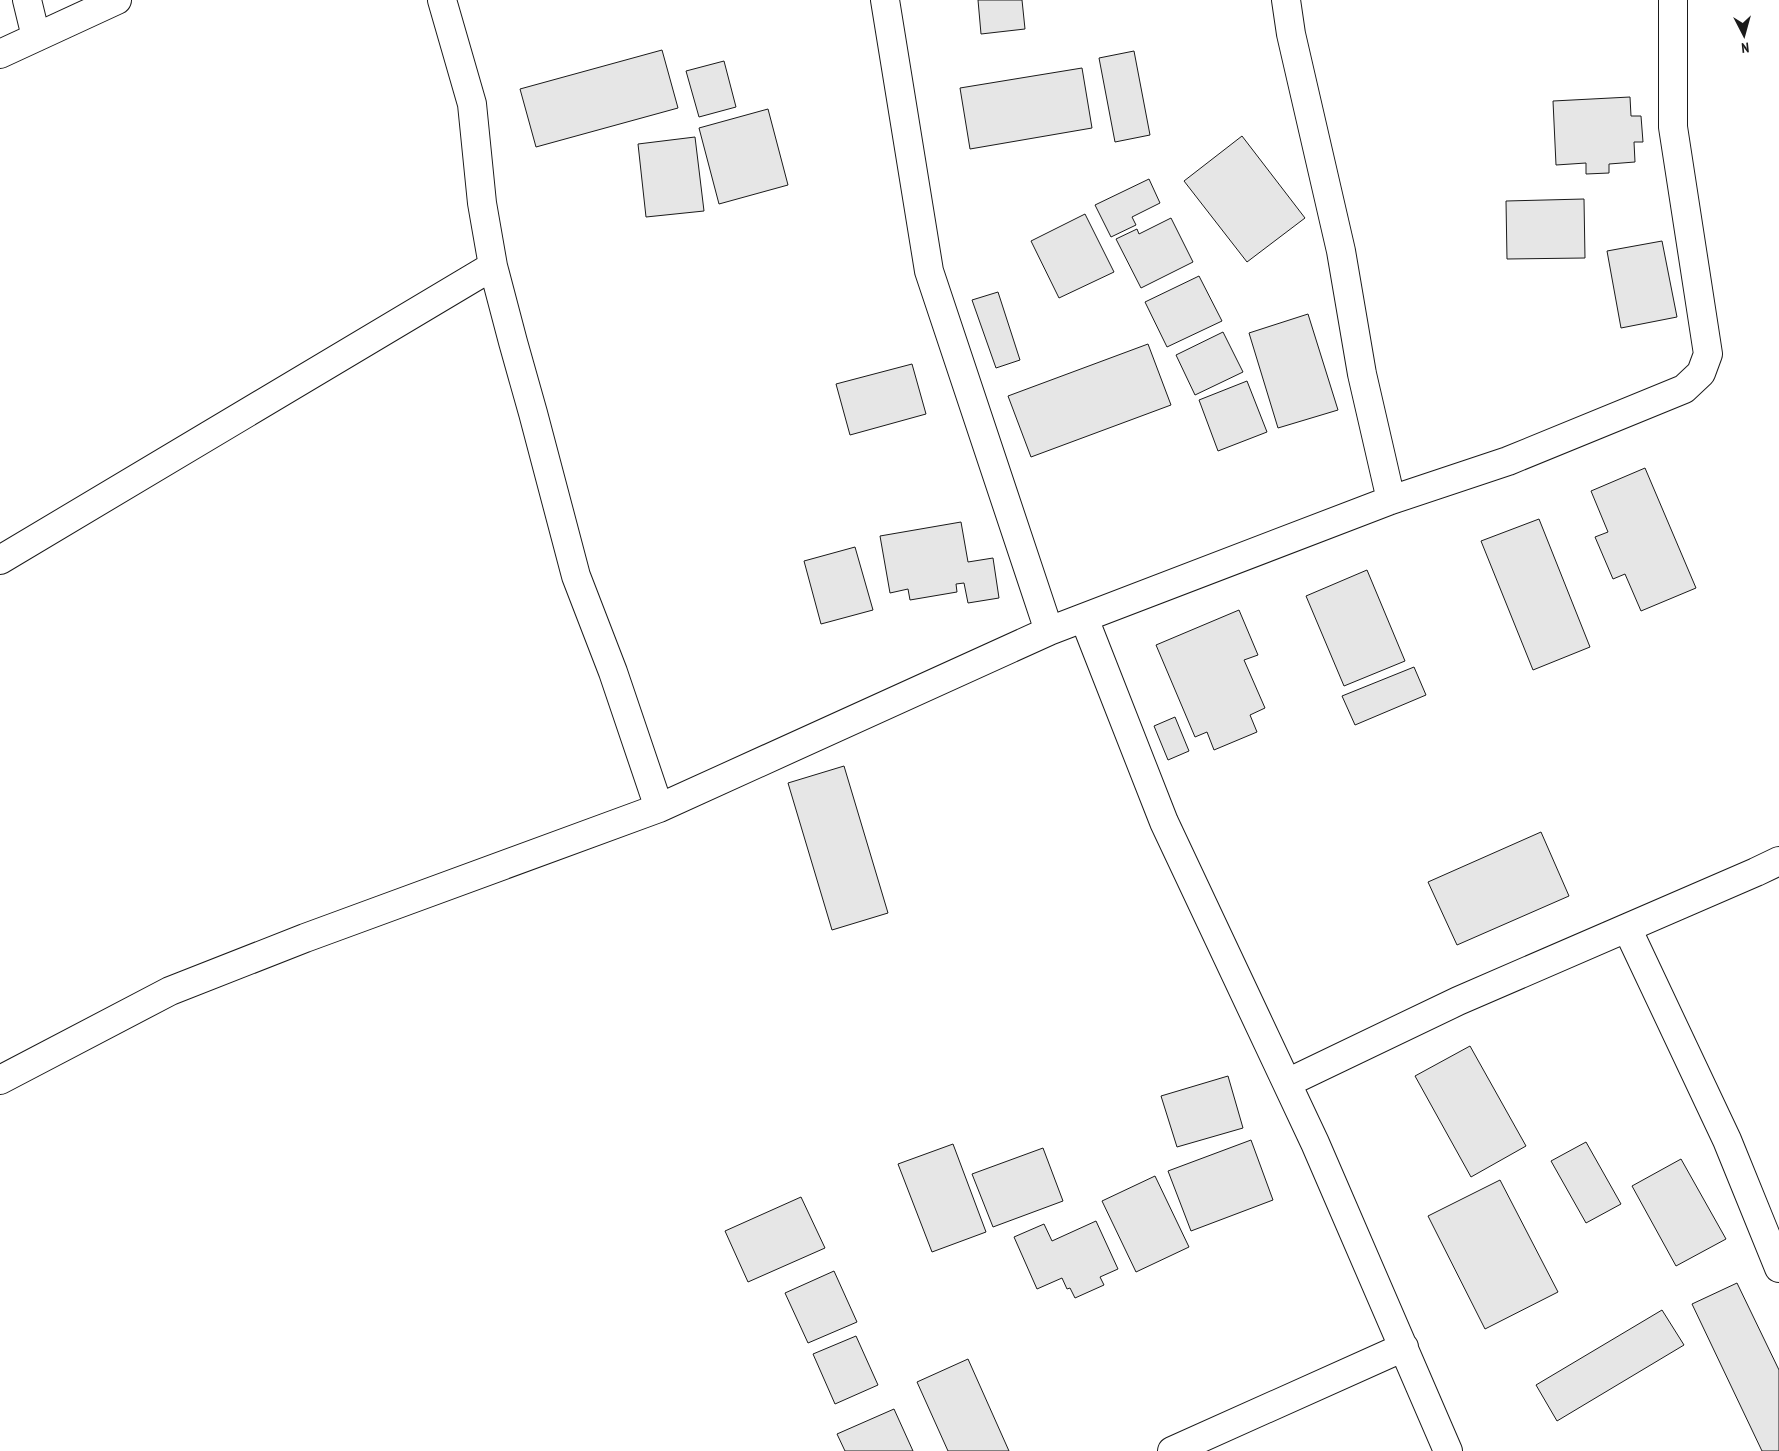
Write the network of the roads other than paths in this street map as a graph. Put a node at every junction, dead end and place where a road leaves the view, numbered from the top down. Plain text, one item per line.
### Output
1 (27, 0) edge
2 (117, 0) edge
3 (442, 0) edge
4 (885, 0) edge
5 (1286, 0) edge
6 (1673, 0) edge
7 (36, 37) junction
8 (0, 54) edge
9 (493, 266) junction
10 (1392, 500) junction
11 (0, 560) edge
12 (1084, 618) junction
13 (1049, 631) junction
14 (659, 808) junction
15 (1779, 861) edge
16 (1627, 928) junction
17 (0, 1080) edge
18 (1287, 1083) junction
19 (1779, 1268) edge
20 (1404, 1347) junction
21 (1172, 1451) edge
22 (1448, 1451) edge

1 - 7 street
2 - 7 street
3 - 9 street
4 - 13 street
5 - 10 street
6 - 10 street
7 - 8 street
9 - 11 street
9 - 14 street
10 - 12 street
12 - 13 street
12 - 18 street
13 - 14 street
14 - 17 street
15 - 16 street
16 - 18 street
16 - 19 street
18 - 20 street
20 - 21 street
20 - 22 street

